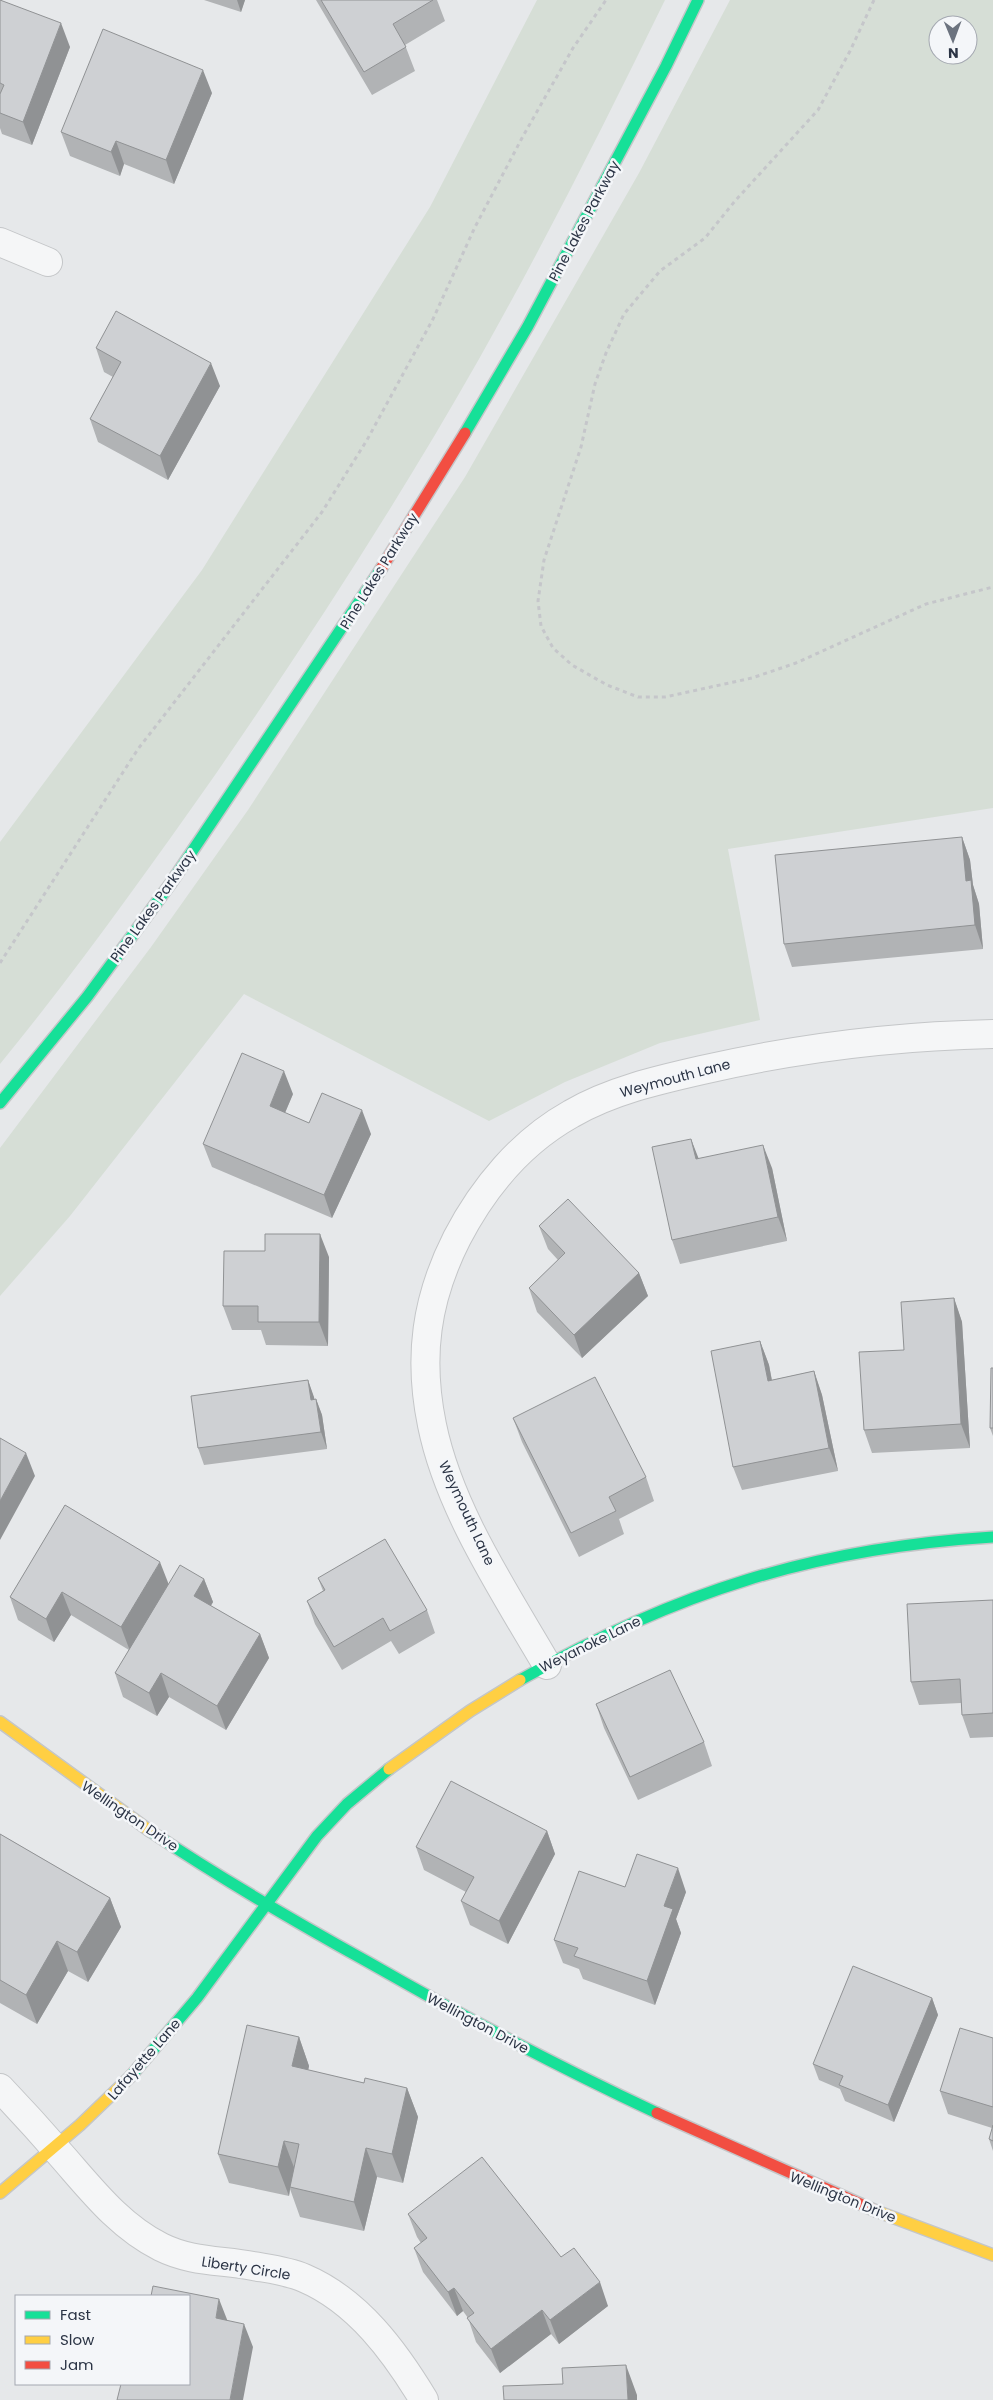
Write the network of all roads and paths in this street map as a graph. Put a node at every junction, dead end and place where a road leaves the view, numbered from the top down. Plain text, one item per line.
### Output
1 (606, 0) edge
2 (698, 0) edge
3 (874, 0) edge
4 (0, 242) edge
5 (48, 262) dead end
6 (993, 587) edge
7 (0, 963) edge
8 (993, 1034) edge
9 (0, 1103) edge
10 (993, 1537) edge
11 (547, 1665) junction
12 (0, 1722) edge
13 (266, 1904) junction
14 (0, 2088) edge
15 (56, 2149) junction
16 (0, 2193) edge
17 (993, 2255) edge
18 (424, 2400) edge

1 - 7 path
2 - 9 street, Pine Lakes Parkway
3 - 6 path
4 - 5 street
8 - 11 street, Weymouth Lane
10 - 11 street, Weyanoke Lane
11 - 13 street, Weyanoke Lane
12 - 13 street, Wellington Drive
13 - 15 street, Lafayette Lane
13 - 17 street, Wellington Drive
14 - 15 street, Liberty Circle
15 - 16 street, Lafayette Lane
15 - 18 street, Liberty Circle

